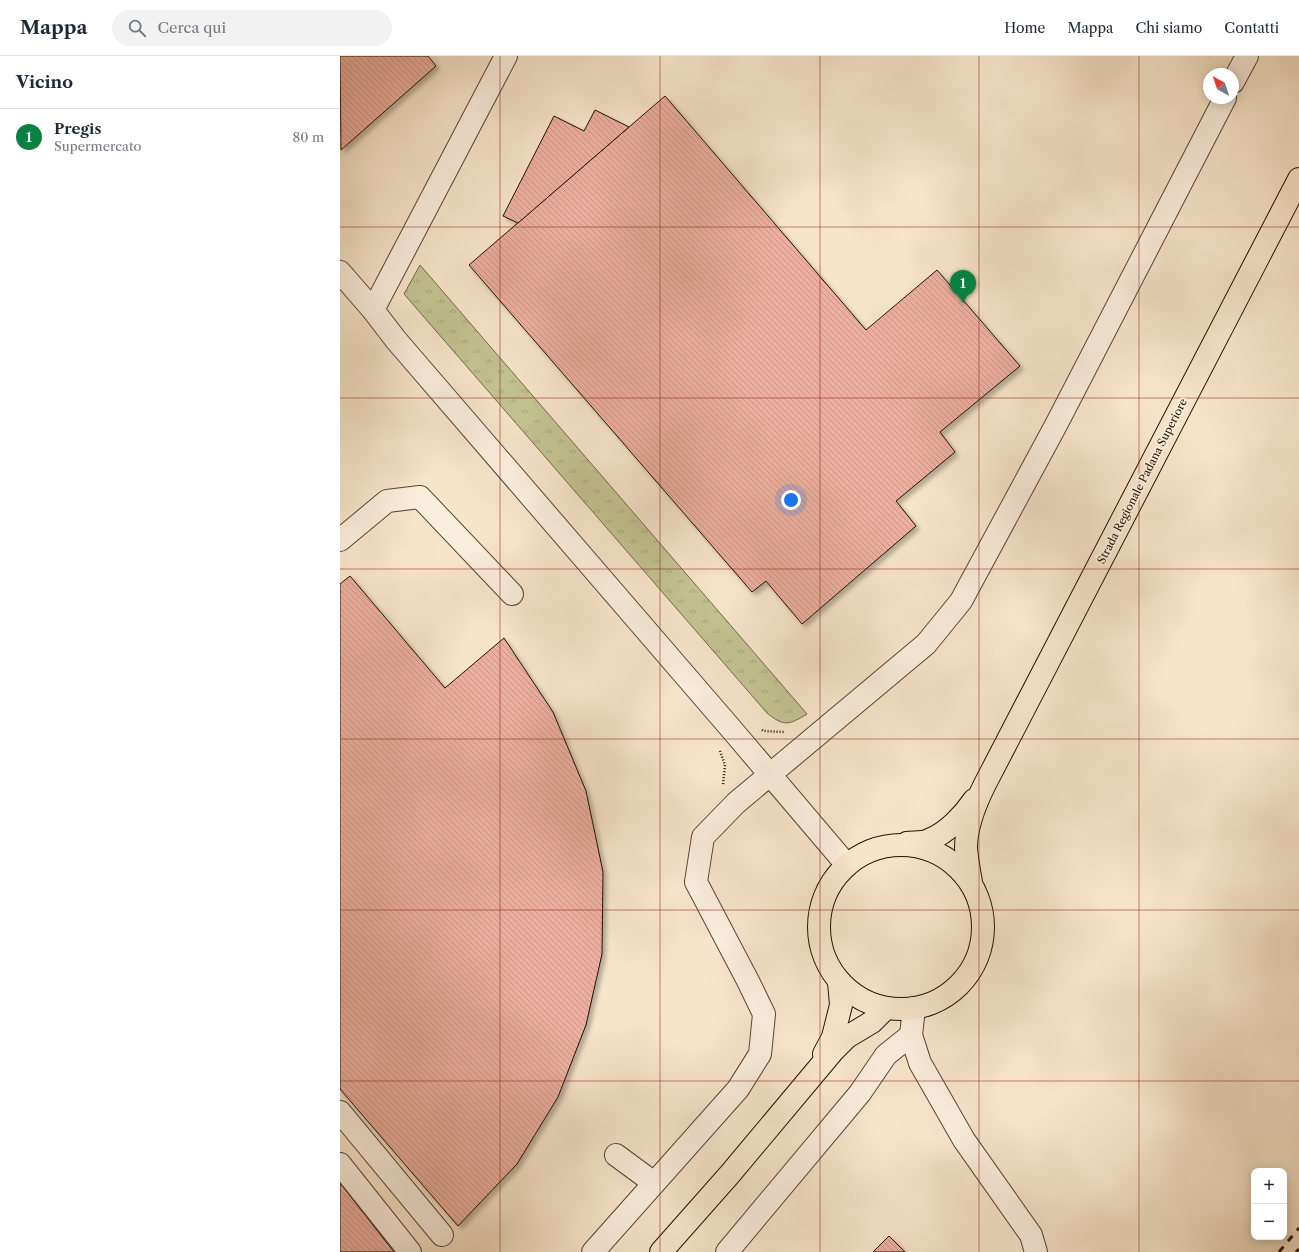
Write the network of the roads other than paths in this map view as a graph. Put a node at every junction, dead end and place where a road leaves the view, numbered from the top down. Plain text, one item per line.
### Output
1 (506, 56) edge
2 (1247, 56) edge
3 (1239, 71) edge
4 (1222, 104) edge
5 (1299, 179) edge
6 (342, 279) edge
7 (373, 310) junction
8 (340, 540) edge
9 (512, 594) dead end
10 (770, 774) junction
11 (985, 784) junction
12 (902, 844) junction
13 (846, 864) junction
14 (971, 882) junction
15 (839, 982) junction
16 (886, 1008) junction
17 (914, 1008) junction
18 (911, 1035) junction
19 (791, 1102) junction
20 (340, 1112) edge
21 (616, 1155) dead end
22 (340, 1164) edge
23 (654, 1183) junction
24 (442, 1235) dead end
25 (410, 1252) edge
26 (593, 1252) edge
27 (661, 1252) edge
28 (727, 1252) edge
29 (1036, 1252) edge

1 - 7 street
2 - 3 street
4 - 10 street
5 - 11 main road, Strada Regionale Padana Superiore
6 - 7 street
7 - 10 street
8 - 9 street
10 - 13 street
10 - 23 street
11 - 12 main road, Strada Regionale Padana Superiore
11 - 14 main road, Strada Regionale Padana Superiore
12 - 13 main road
12 - 14 main road
13 - 15 main road
14 - 17 main road
15 - 16 main road
15 - 19 main road
16 - 17 main road
16 - 19 main road
17 - 18 street
18 - 28 street
18 - 29 street
19 - 27 main road
20 - 24 street
21 - 23 street
22 - 25 street
23 - 26 street

